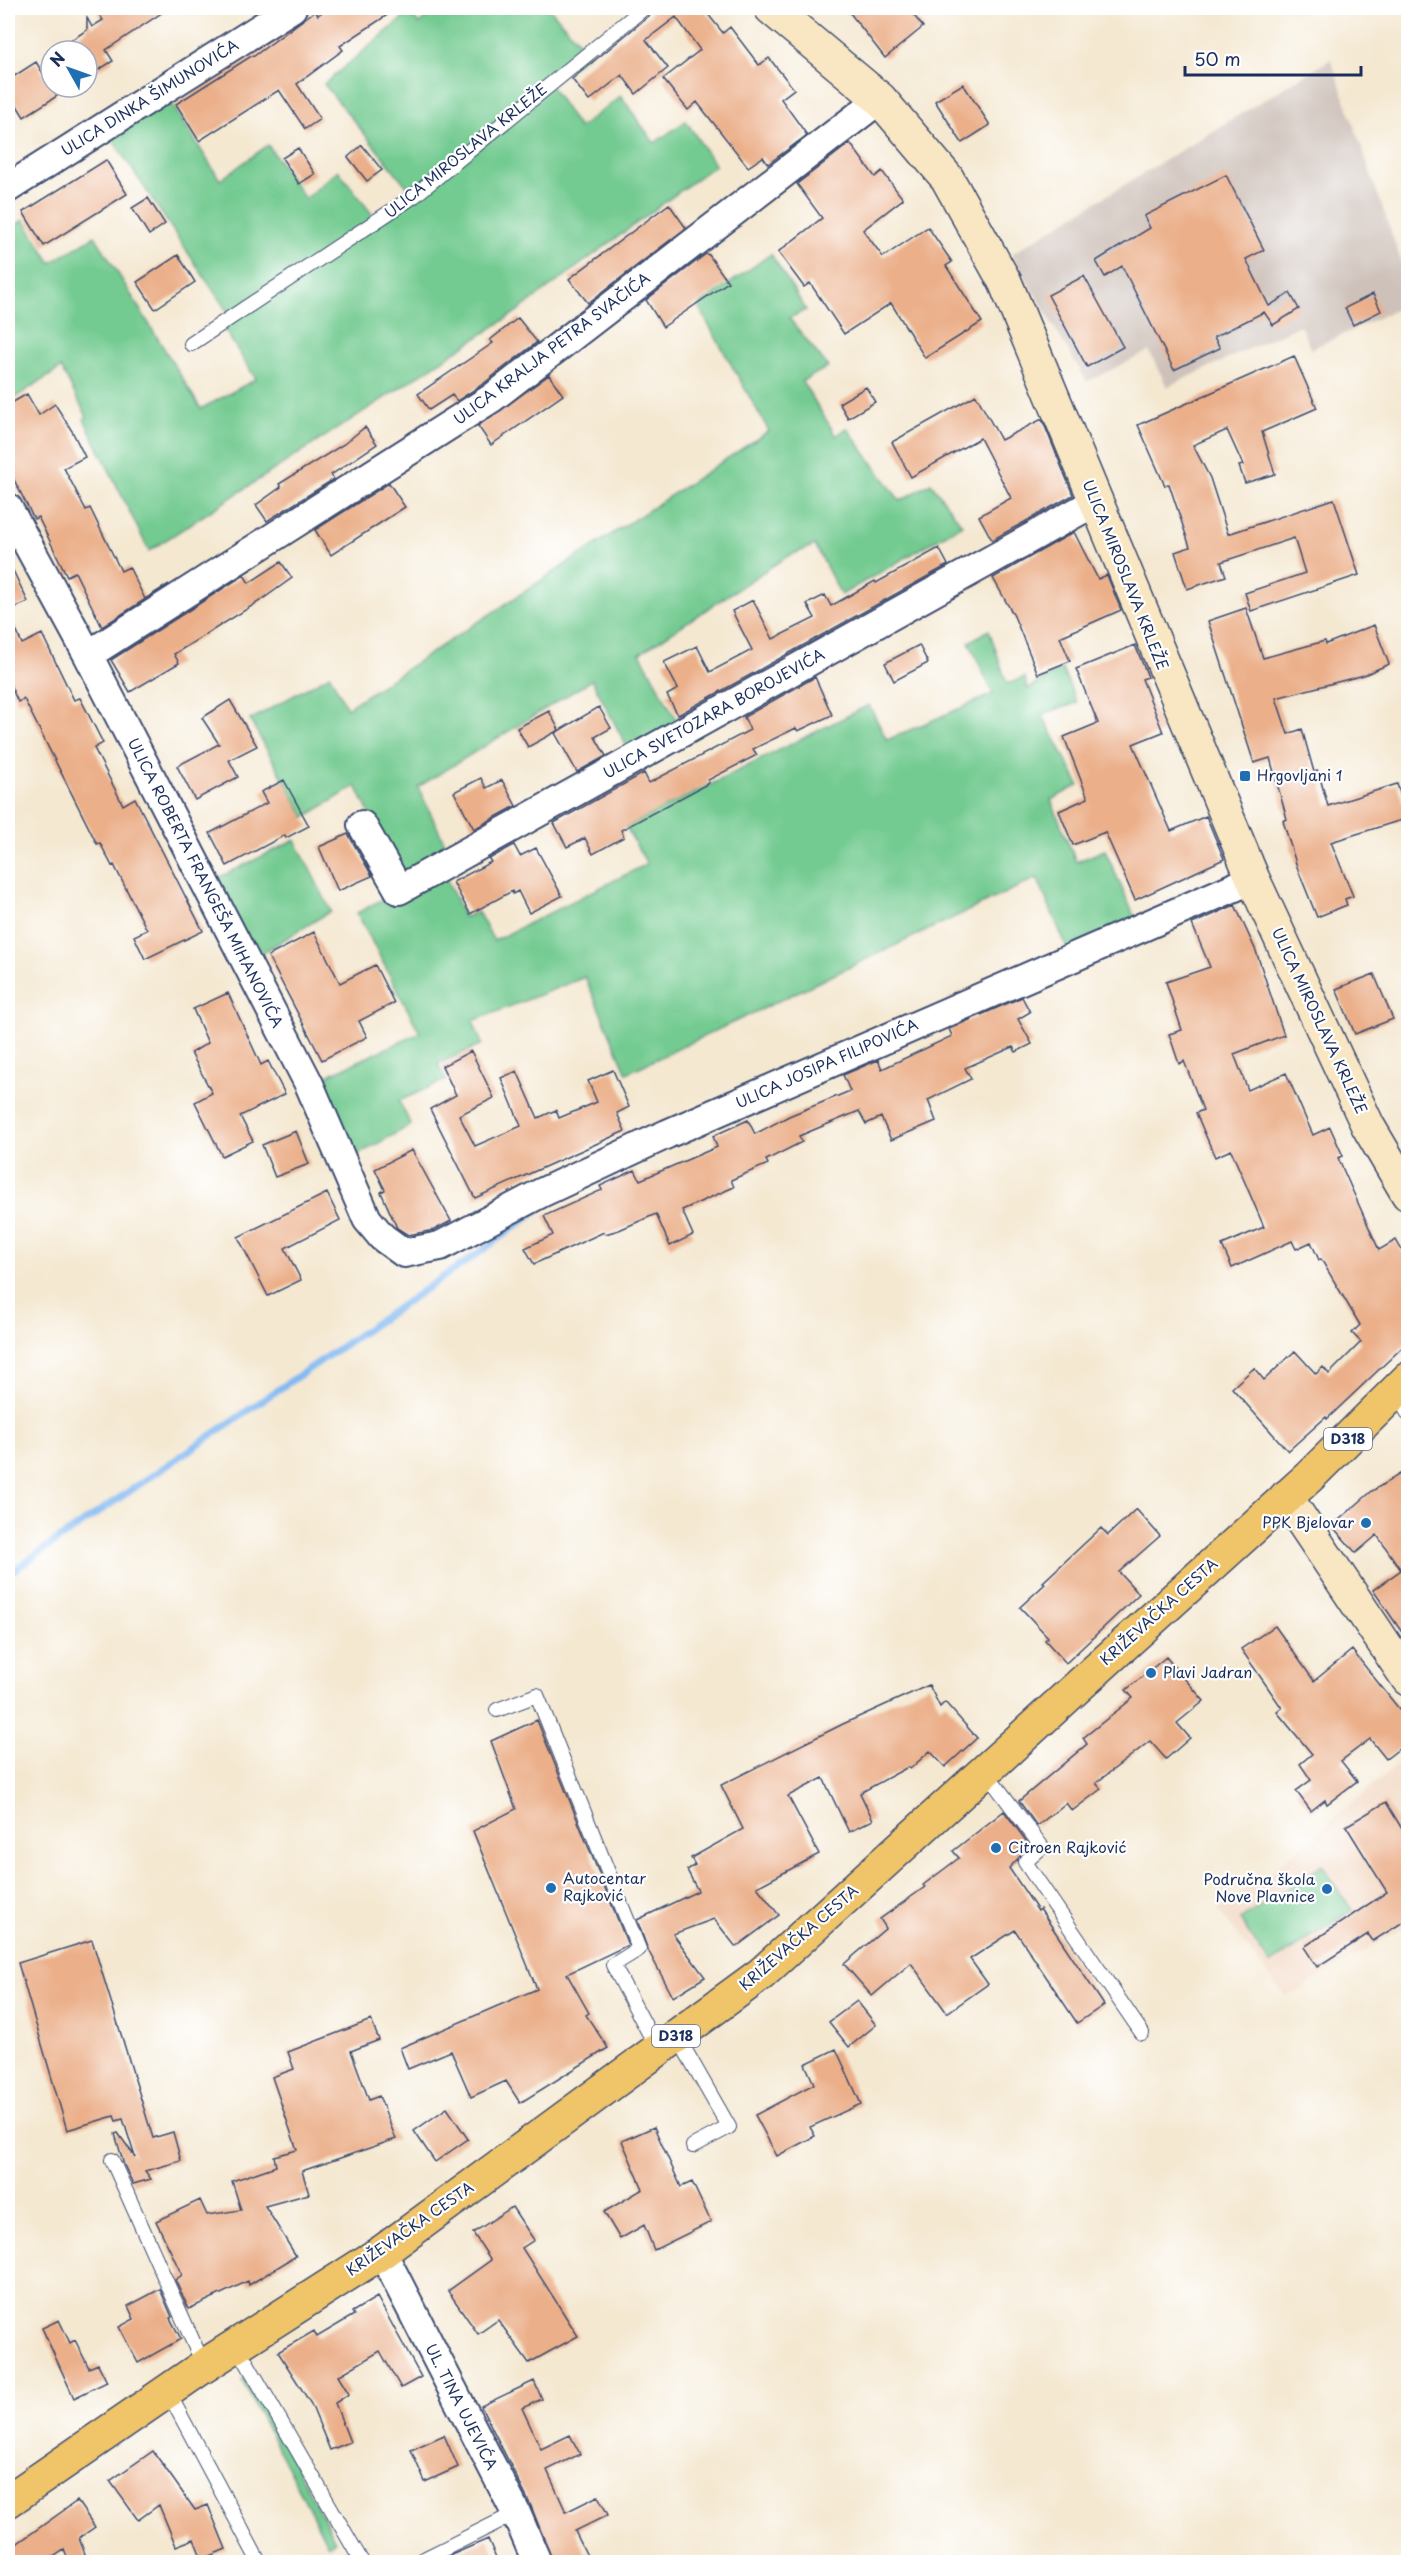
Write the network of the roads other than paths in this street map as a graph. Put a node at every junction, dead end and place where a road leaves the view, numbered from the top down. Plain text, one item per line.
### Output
1 (292, 8) edge
2 (644, 8) edge
3 (771, 8) edge
4 (880, 99) junction
5 (8, 188) edge
6 (191, 344) dead end
7 (1095, 502) junction
8 (8, 508) edge
9 (88, 655) junction
10 (362, 825) dead end
11 (1253, 879) junction
12 (1408, 1194) edge
13 (404, 1252) joint
14 (1404, 1395) edge
15 (1286, 1497) junction
16 (1408, 1679) edge
17 (497, 1710) dead end
18 (985, 1771) junction
19 (1142, 2033) dead end
20 (667, 2043) junction
21 (693, 2146) dead end
22 (112, 2160) dead end
23 (382, 2252) junction
24 (237, 2344) junction
25 (204, 2366) junction
26 (167, 2390) junction
27 (8, 2500) edge
28 (516, 2513) junction
29 (260, 2562) edge
30 (362, 2562) edge
31 (418, 2562) edge
32 (537, 2562) edge

1 - 5 street, ULICA DINKA ŠIMUNOVIĆA
2 - 6 lane, ULICA MIROSLAVA KRLEŽE
3 - 4 main road, ULICA MIROSLAVA KRLEŽE
4 - 7 main road, ULICA MIROSLAVA KRLEŽE
4 - 9 street, ULICA KRALJA PETRA SVAČIĆA
7 - 10 street, ULICA SVETOZARA BOROJEVIĆA
7 - 11 main road, ULICA MIROSLAVA KRLEŽE
8 - 9 street, ULICA ROBERTA FRANGEŠA MIHANOVIĆA
9 - 13 street, ULICA ROBERTA FRANGEŠA MIHANOVIĆA
11 - 12 main road, ULICA MIROSLAVA KRLEŽE
11 - 13 street, ULICA JOSIPA FILIPOVIĆA
14 - 15 main road, KRIŽEVAČKA CESTA / D318
15 - 16 main road
15 - 18 main road, KRIŽEVAČKA CESTA / D318
17 - 20 lane
18 - 19 lane
18 - 20 main road, KRIŽEVAČKA CESTA / D318
20 - 21 lane
20 - 23 main road, KRIŽEVAČKA CESTA / D318
22 - 25 lane
23 - 24 main road, KRIŽEVAČKA CESTA / D318
23 - 28 street, UL. TINA UJEVIĆA
24 - 25 main road, KRIŽEVAČKA CESTA / D318
24 - 30 lane
25 - 26 main road, KRIŽEVAČKA CESTA / D318
26 - 27 main road, KRIŽEVAČKA CESTA / D318
26 - 29 lane
28 - 31 lane
28 - 32 street, UL. TINA UJEVIĆA

